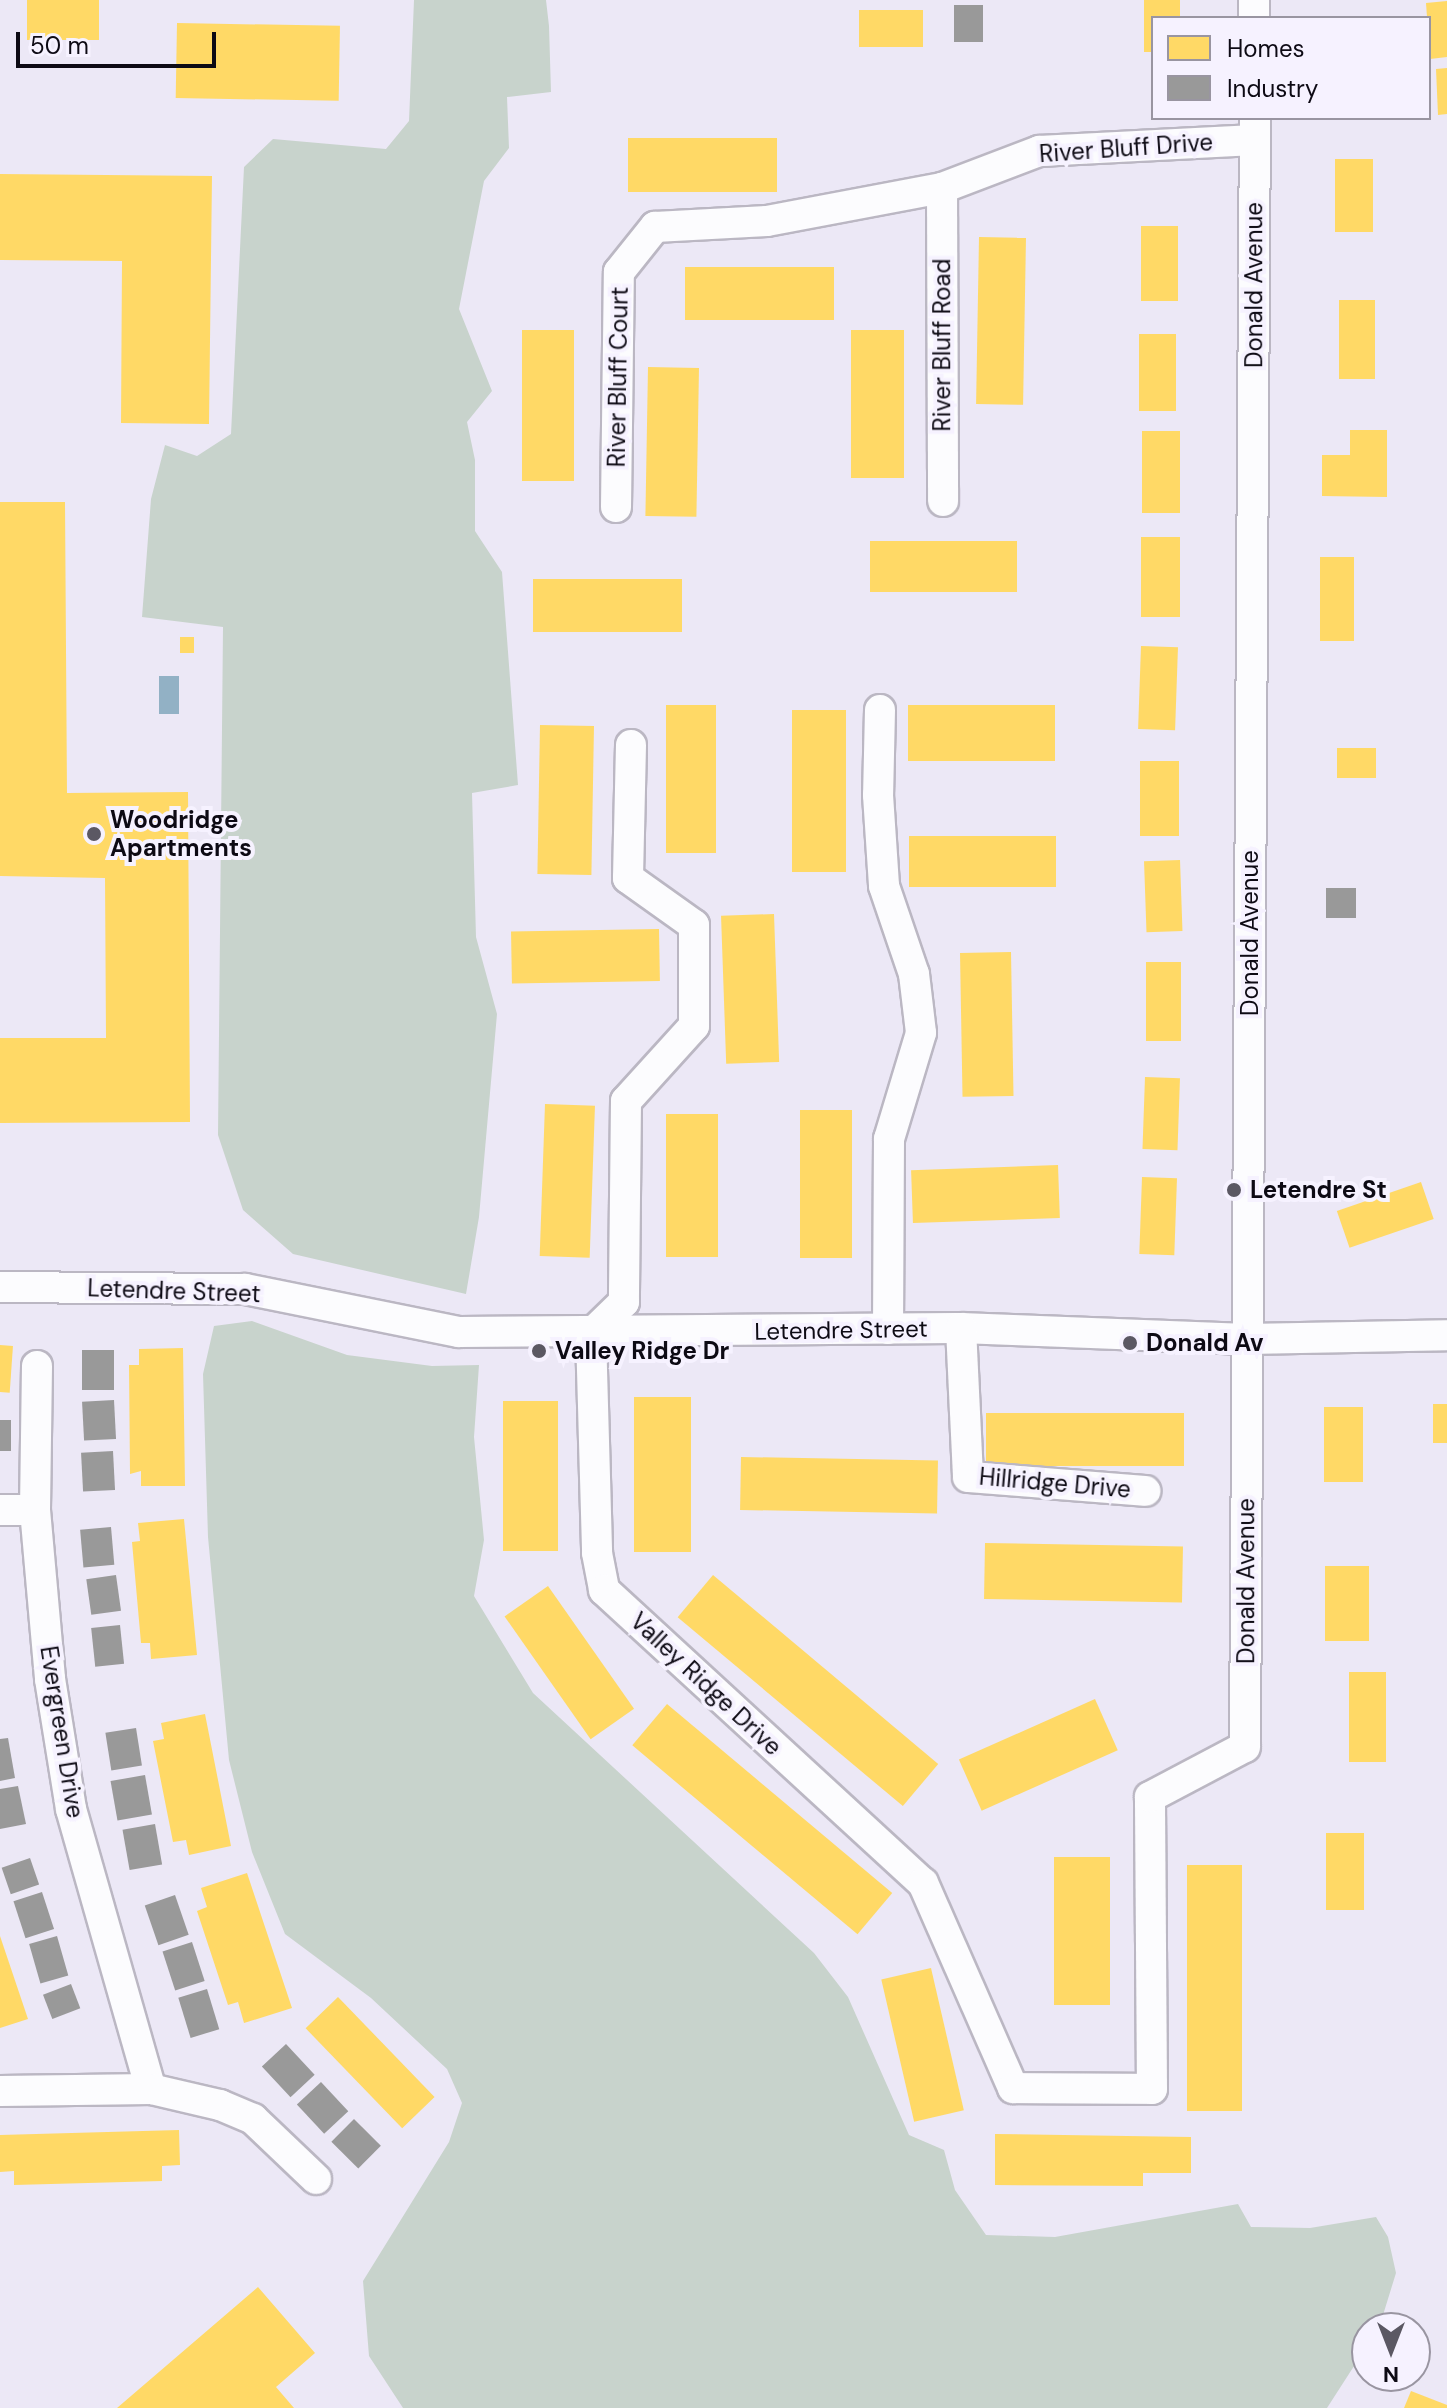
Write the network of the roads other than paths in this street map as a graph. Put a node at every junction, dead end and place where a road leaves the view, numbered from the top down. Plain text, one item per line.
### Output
1 (1255, 129) edge
2 (942, 188) junction
3 (767, 221) joint
4 (943, 501) dead end
5 (616, 507) dead end
6 (880, 710) dead end
7 (631, 745) dead end
8 (0, 1287) edge
9 (961, 1328) junction
10 (888, 1329) junction
11 (591, 1334) junction
12 (1447, 1335) edge
13 (1247, 1339) junction
14 (37, 1366) dead end
15 (1145, 1491) dead end
16 (0, 1510) edge
17 (35, 1510) junction
18 (1245, 1747) joint
19 (151, 2089) junction
20 (0, 2091) edge
21 (316, 2179) dead end

1 - 2 street, River Bluff Drive
1 - 13 street, Donald Avenue
2 - 3 street, River Bluff Drive
2 - 4 street, River Bluff Road
3 - 5 street, River Bluff Court
6 - 10 street
7 - 11 street
8 - 11 street, Letendre Street
9 - 10 street, Letendre Street
9 - 13 street, Letendre Street
9 - 15 street, Hillridge Drive
10 - 11 street, Letendre Street
11 - 18 street, Valley Ridge Drive
12 - 13 street, Letendre Street
13 - 18 street, Donald Avenue
14 - 17 street, Evergreen Drive
16 - 17 street
17 - 19 street, Evergreen Drive
19 - 20 street
19 - 21 street

